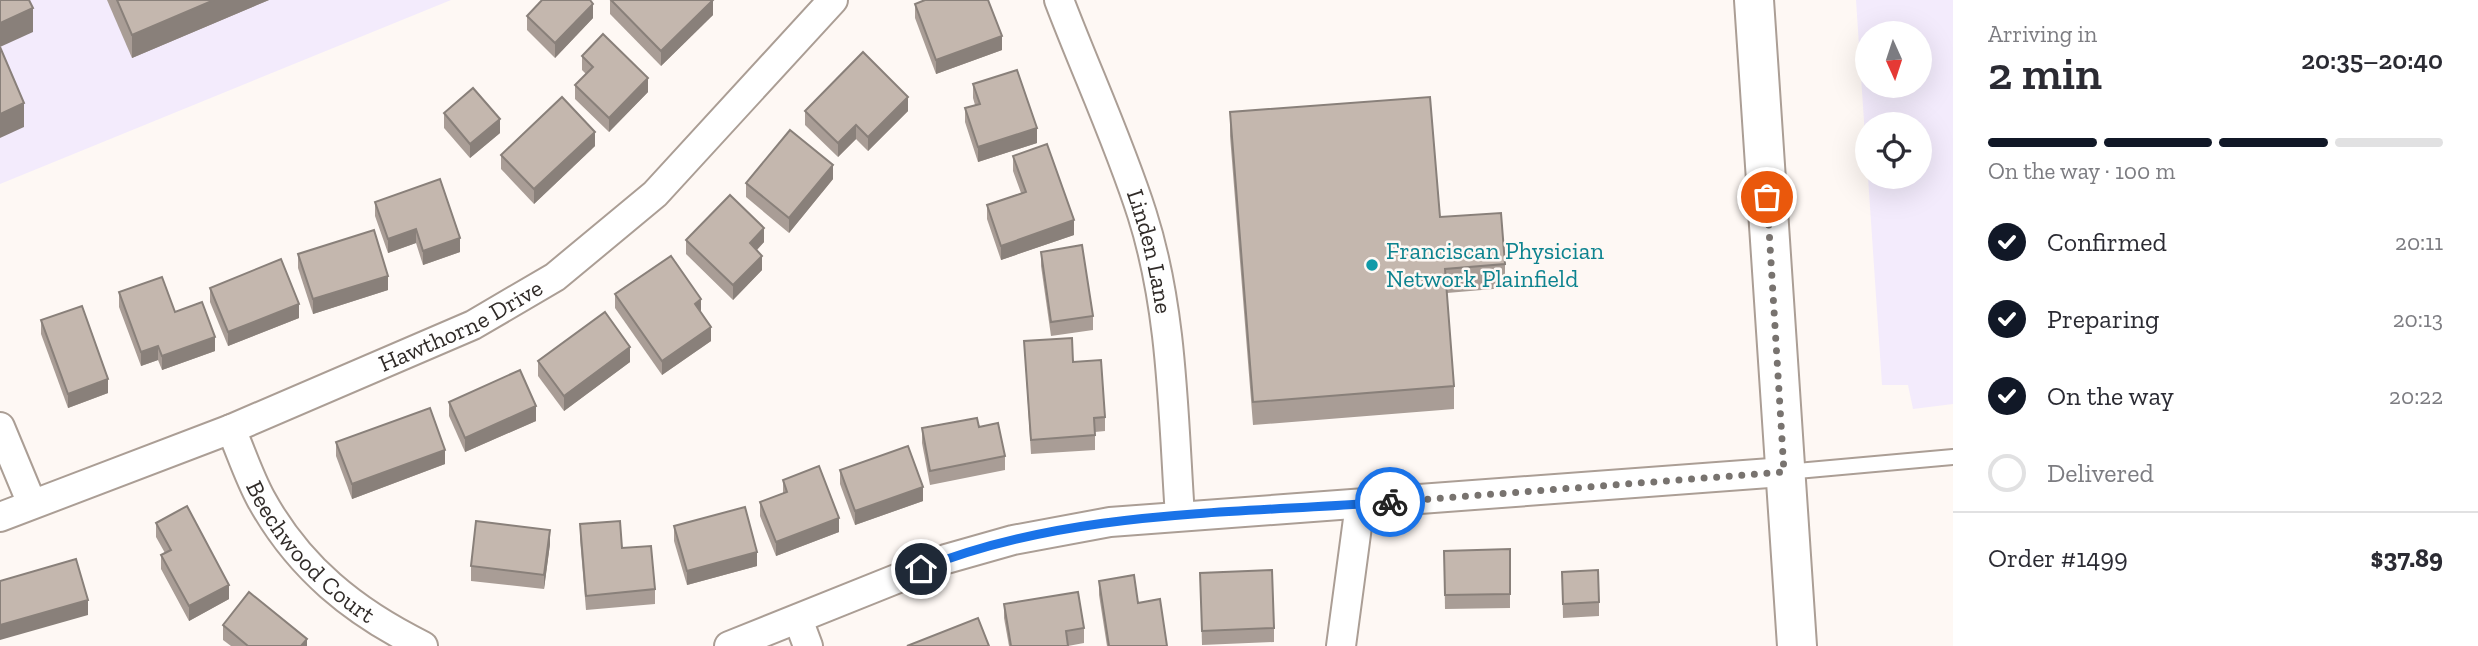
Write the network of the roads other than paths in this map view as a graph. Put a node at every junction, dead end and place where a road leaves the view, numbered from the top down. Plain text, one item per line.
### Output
1 (833, 0) edge
2 (1059, 0) edge
3 (1754, 0) edge
4 (0, 427) edge
5 (231, 429) junction
6 (1953, 457) edge
7 (1784, 472) junction
8 (32, 504) junction
9 (1360, 504) junction
10 (1180, 516) junction
11 (0, 517) edge
12 (798, 619) junction
13 (423, 646) edge
14 (729, 646) edge
15 (808, 646) edge
16 (1341, 646) edge
17 (1797, 646) edge

1 - 5 street, Hawthorne Drive
2 - 10 street, Linden Lane
3 - 7 main road
4 - 8 street
5 - 8 street, Hawthorne Drive
5 - 13 street, Beechwood Court
6 - 7 lane
7 - 9 street
7 - 17 main road
8 - 11 street, Hawthorne Drive
9 - 10 street
9 - 16 street
10 - 12 street
12 - 14 street
12 - 15 street

